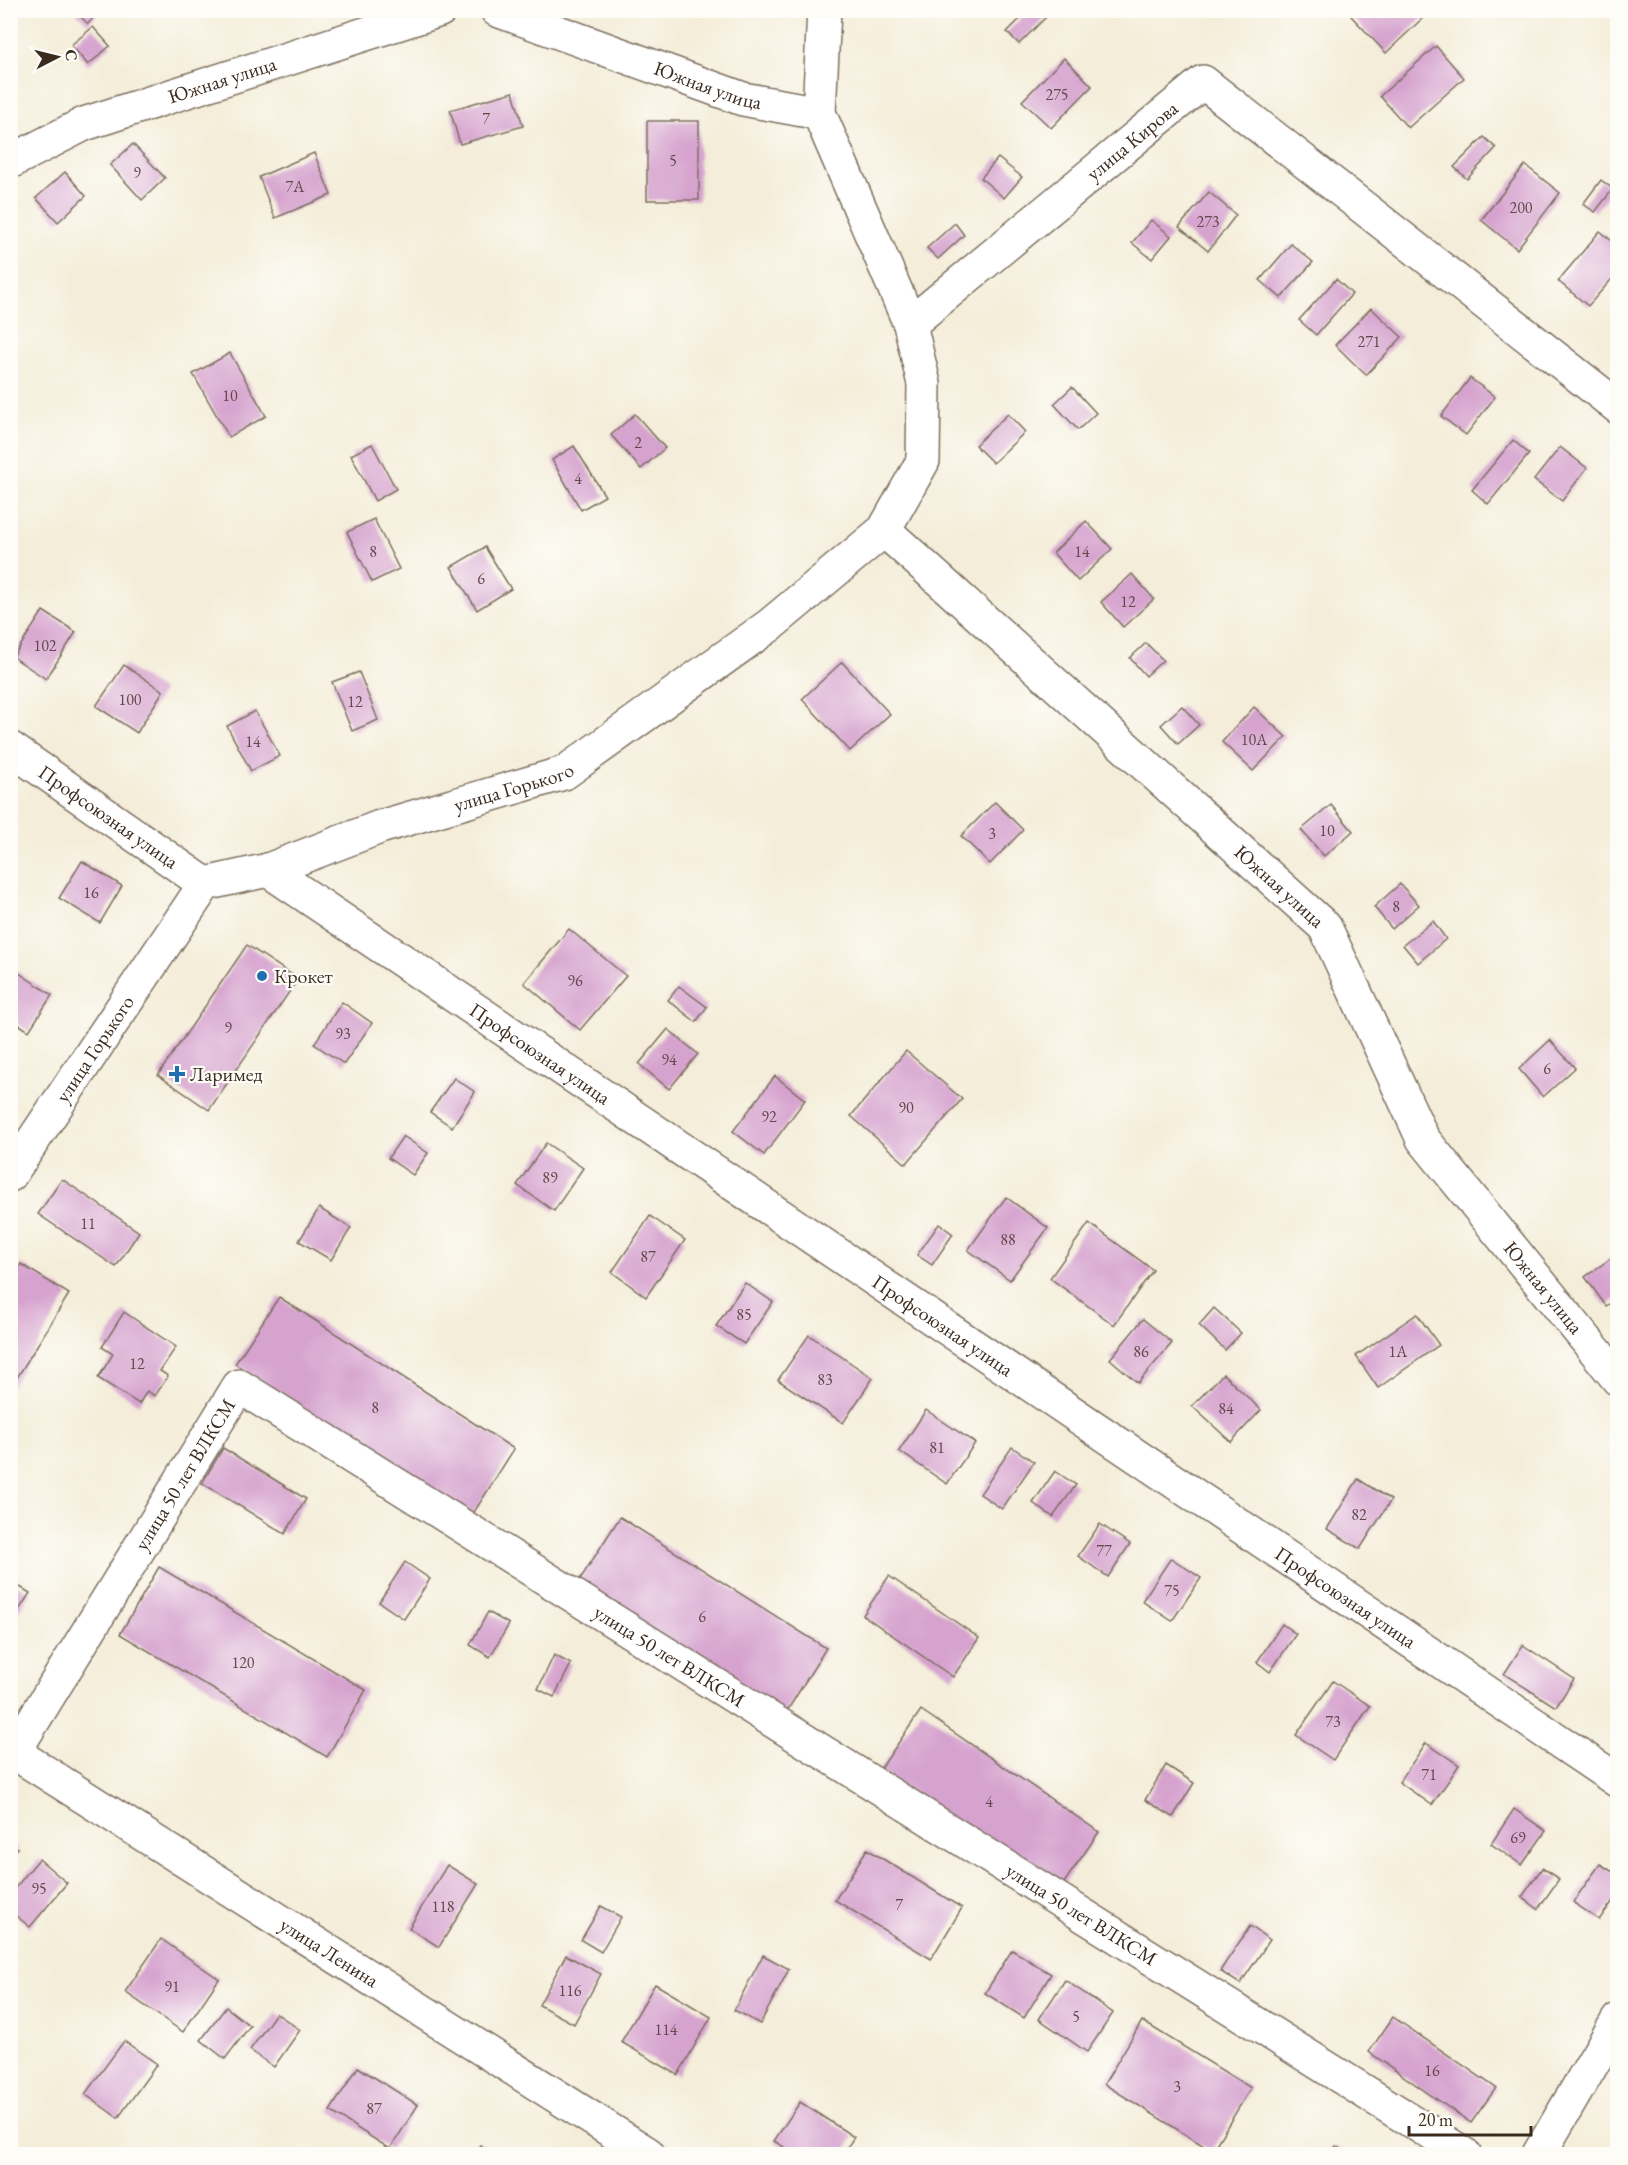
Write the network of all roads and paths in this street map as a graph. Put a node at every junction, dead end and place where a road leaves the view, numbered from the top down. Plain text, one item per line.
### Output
1 (440, 10) edge
2 (497, 10) edge
3 (824, 10) edge
4 (819, 113) junction
5 (10, 162) edge
6 (910, 324) junction
7 (1617, 407) edge
8 (884, 530) junction
9 (10, 748) edge
10 (268, 870) junction
11 (205, 884) junction
12 (10, 1175) edge
13 (1617, 1379) edge
14 (12, 1750) edge
15 (1617, 1781) edge
16 (1617, 2020) edge
17 (648, 2154) edge
18 (1464, 2154) edge
19 (1539, 2154) edge

1 - 5 street, Южная улица
2 - 4 street, Южная улица
3 - 4 street
4 - 6 street
6 - 7 street, улица Кирова
6 - 8 street, улица Горького
8 - 10 street, улица Горького
8 - 13 street, Южная улица
9 - 11 street, Профсоюзная улица
10 - 11 street, улица Горького
10 - 15 street, Профсоюзная улица
11 - 12 street, улица Горького
14 - 17 street, улица Ленина
14 - 18 street, улица 50 лет ВЛКСМ
16 - 19 street

